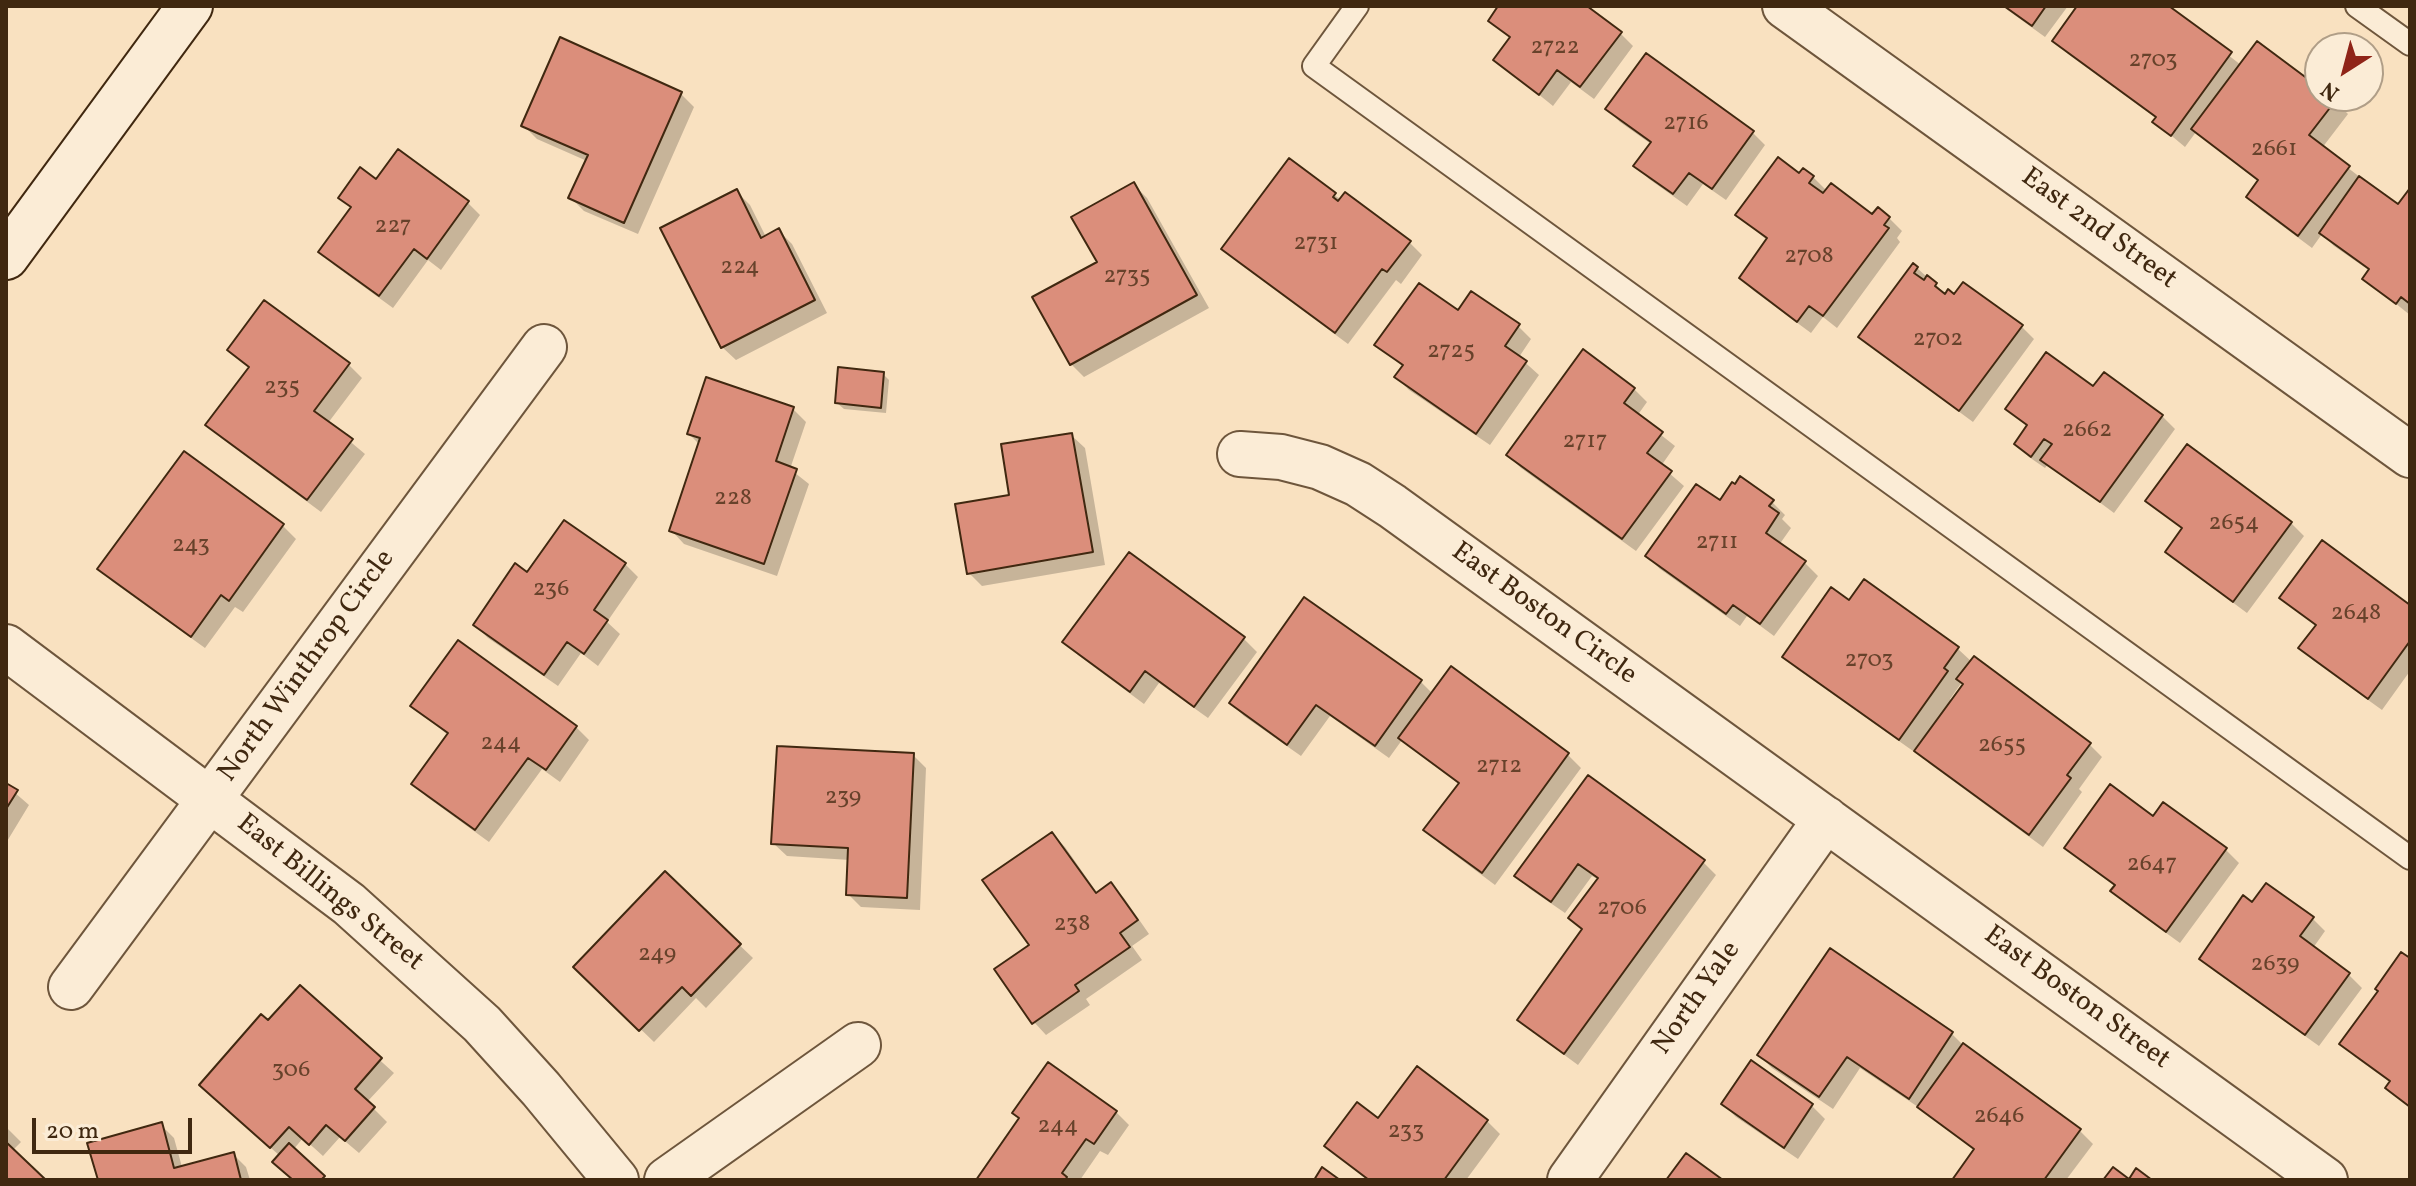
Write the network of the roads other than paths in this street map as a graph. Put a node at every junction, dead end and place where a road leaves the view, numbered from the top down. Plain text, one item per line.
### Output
1 (190, 6) edge
2 (1357, 6) edge
3 (1785, 6) edge
4 (2357, 6) edge
5 (2410, 44) edge
6 (6, 257) edge
7 (544, 347) dead end
8 (1240, 454) dead end
9 (2410, 455) edge
10 (6, 647) edge
11 (211, 799) junction
12 (1826, 819) junction
13 (2410, 858) edge
14 (71, 987) dead end
15 (858, 1045) dead end
16 (616, 1180) edge
17 (667, 1180) edge
18 (1570, 1180) edge
19 (2325, 1180) edge

1 - 6 street
2 - 13 lane
3 - 9 street, East 2nd Street
4 - 5 lane
7 - 11 street, North Winthrop Circle
8 - 12 street, East Boston Circle
10 - 11 street, East Billings Street
11 - 14 street, North Winthrop Circle
11 - 16 street, East Billings Street
12 - 18 street, North Yale
12 - 19 street, East Boston Street
15 - 17 street

